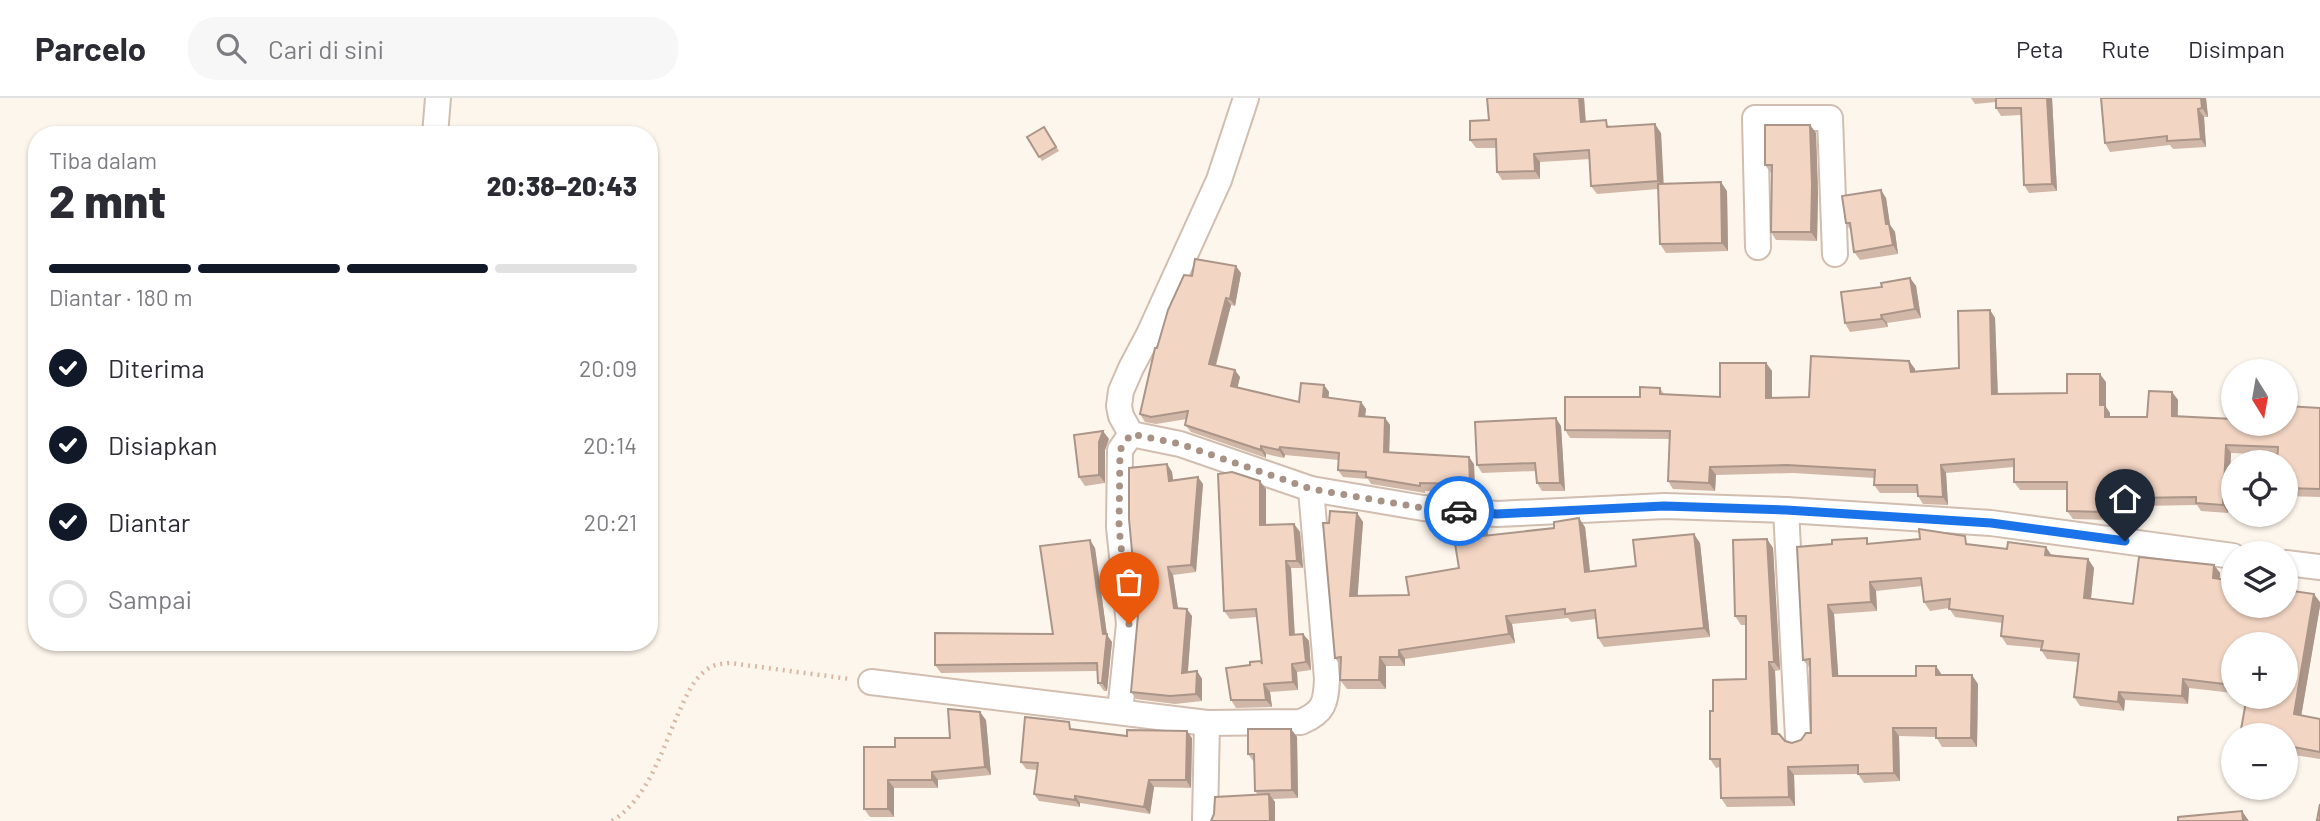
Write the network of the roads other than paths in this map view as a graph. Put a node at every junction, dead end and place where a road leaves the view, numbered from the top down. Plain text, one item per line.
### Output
1 (438, 98) edge
2 (1246, 98) edge
3 (1754, 108) edge
4 (436, 126) edge
5 (1758, 247) dead end
6 (1835, 254) dead end
7 (1131, 434) junction
8 (1311, 489) junction
9 (1786, 510) junction
10 (2221, 554) edge
11 (2298, 564) edge
12 (2320, 567) edge
13 (871, 682) road end
14 (1120, 712) junction
15 (1207, 723) junction
16 (1798, 737) dead end
17 (1205, 821) edge

1 - 4 street
2 - 7 street
3 - 5 street
3 - 6 street
7 - 8 street
7 - 14 street
8 - 9 street
8 - 15 street
9 - 10 street
9 - 16 street
11 - 12 street
13 - 14 street
14 - 15 street
15 - 17 street

